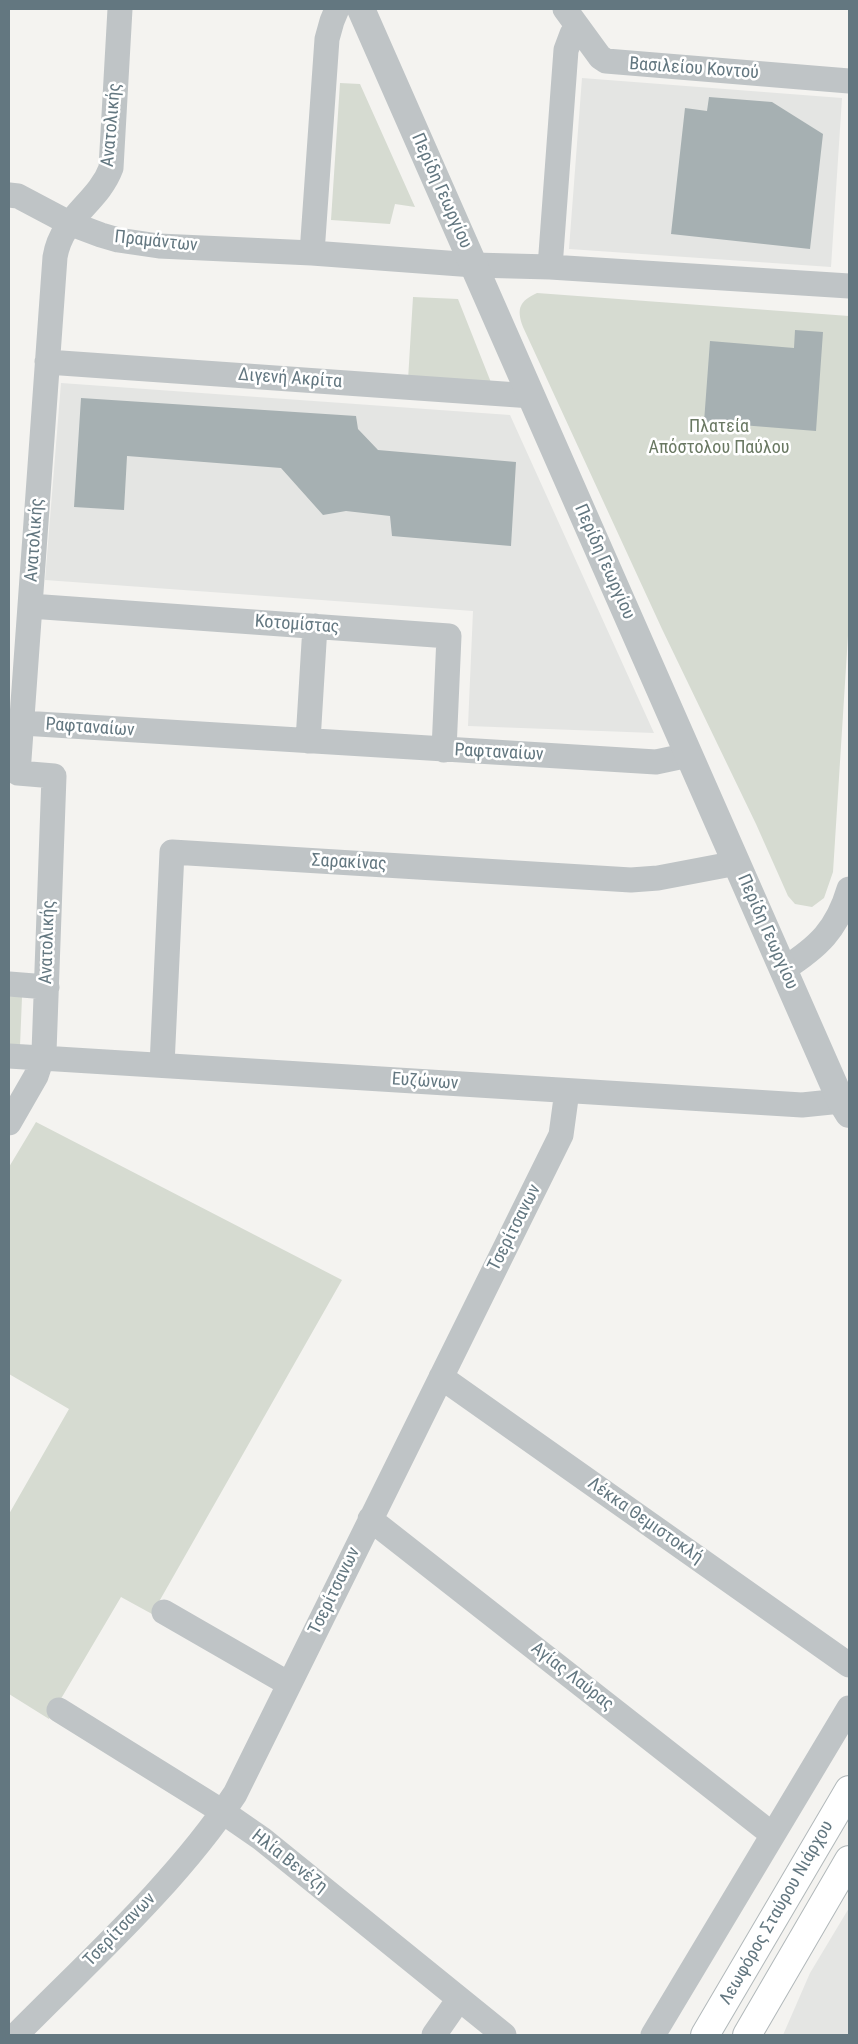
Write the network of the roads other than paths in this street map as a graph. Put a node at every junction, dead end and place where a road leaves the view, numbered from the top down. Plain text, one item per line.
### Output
1 (120, 9) edge
2 (337, 9) edge
3 (361, 9) edge
4 (572, 18) edge
5 (849, 81) edge
6 (9, 195) edge
7 (70, 223) junction
8 (312, 252) junction
9 (474, 265) junction
10 (550, 267) junction
11 (849, 286) edge
12 (47, 362) junction
13 (532, 396) junction
14 (30, 606) junction
15 (315, 626) junction
16 (22, 723) junction
17 (308, 741) junction
18 (444, 750) junction
19 (689, 755) junction
20 (14, 773) edge
21 (737, 863) junction
22 (849, 889) edge
23 (784, 969) junction
24 (9, 984) edge
25 (46, 987) junction
26 (9, 1056) edge
27 (43, 1058) junction
28 (162, 1065) junction
29 (568, 1091) junction
30 (845, 1107) edge
31 (9, 1123) edge
32 (441, 1377) junction
33 (370, 1519) junction
34 (164, 1612) dead end
35 (849, 1666) edge
36 (289, 1684) junction
37 (849, 1708) edge
38 (59, 1710) dead end
39 (849, 1790) edge
40 (223, 1812) junction
41 (773, 1835) junction
42 (849, 1860) edge
43 (459, 1999) junction
44 (16, 2035) edge
45 (434, 2035) edge
46 (504, 2035) edge
47 (653, 2035) edge
48 (705, 2035) edge
49 (747, 2035) edge

1 - 7 street, Ανατολικής
2 - 8 street
3 - 9 street, Περίδη Γεωργίου
4 - 5 street, Βασιλείου Κοντού
4 - 10 street
6 - 7 street, Πραμάντων
7 - 8 street, Πραμάντων
7 - 12 street, Ανατολικής
8 - 9 street, Πραμάντων
9 - 10 street, Πραμάντων
9 - 13 street, Περίδη Γεωργίου
10 - 11 street, Πραμάντων
12 - 13 street, Διγενή Ακρίτα
12 - 14 street, Ανατολικής
13 - 19 street, Περίδη Γεωργίου
14 - 15 street, Κοτομίστας
14 - 16 street, Ανατολικής
15 - 17 street
15 - 18 street, Κοτομίστας
16 - 17 street, Ραφταναίων
16 - 20 street, Ανατολικής
17 - 18 street, Ραφταναίων
18 - 19 street, Ραφταναίων
19 - 21 street, Περίδη Γεωργίου
20 - 25 street, Ανατολικής
21 - 23 street, Περίδη Γεωργίου
21 - 28 street, Σαρακίνας
22 - 23 street
23 - 30 street, Περίδη Γεωργίου
24 - 25 street
25 - 27 street, Ανατολικής
26 - 27 street, Ευζώνων
27 - 28 street, Ευζώνων
27 - 31 street
28 - 29 street, Ευζώνων
29 - 30 street, Ευζώνων
29 - 32 street, Τσερίτσανων
32 - 33 street, Τσερίτσανων
32 - 35 street, Λέκκα Θεμιστοκλή
33 - 36 street, Τσερίτσανων
33 - 41 street, Αγίας Λαύρας
34 - 36 street
36 - 40 street, Τσερίτσανων
37 - 41 street
38 - 40 street, Ηλία Βενέζη
39 - 48 main road, Λεωφόρος Σταύρου Νιάρχου
40 - 43 street, Ηλία Βενέζη
40 - 44 street, Τσερίτσανων
41 - 47 street
42 - 49 main road, Λεωφόρος Σταύρου Νιάρχου
43 - 45 street
43 - 46 street, Ηλία Βενέζη

